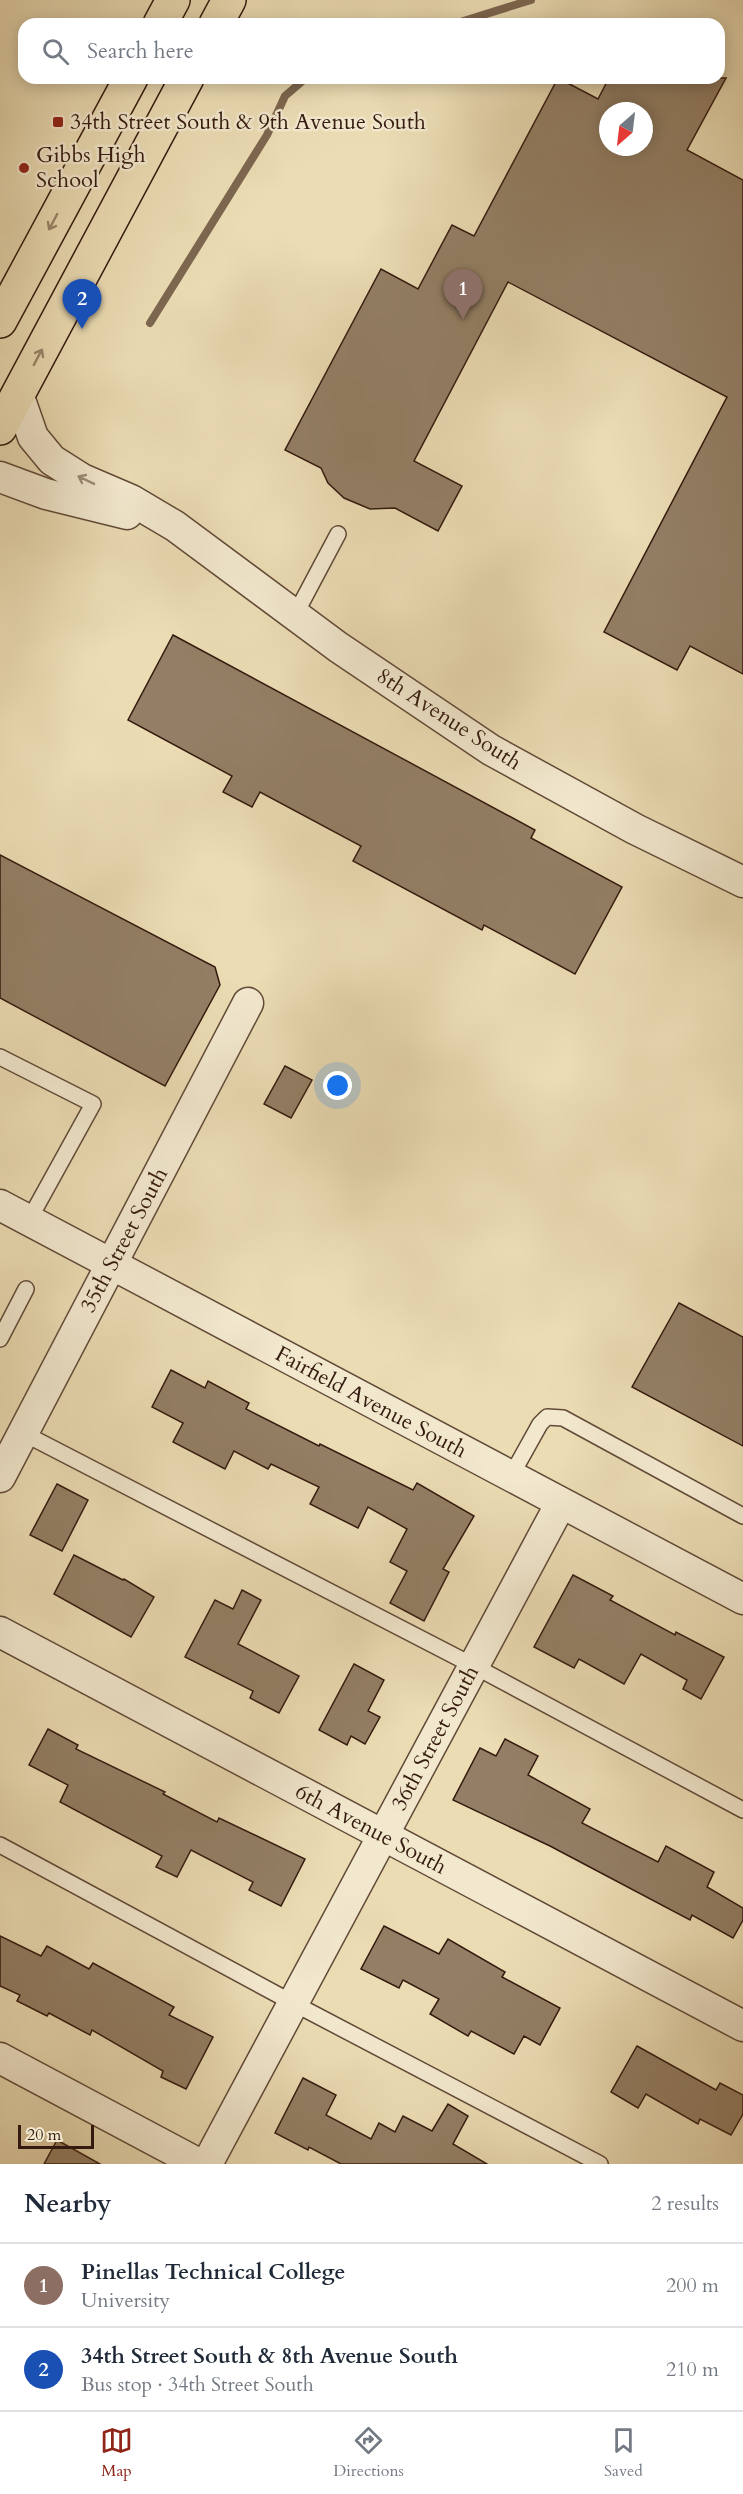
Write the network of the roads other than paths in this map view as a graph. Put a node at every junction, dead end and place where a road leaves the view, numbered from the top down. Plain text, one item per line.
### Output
1 (173, 0) edge
2 (229, 0) edge
3 (163, 18) edge
4 (219, 18) edge
5 (128, 84) edge
6 (184, 84) edge
7 (0, 321) edge
8 (18, 394) junction
9 (0, 428) edge
10 (0, 477) edge
11 (175, 526) junction
12 (338, 534) dead end
13 (295, 615) junction
14 (743, 882) edge
15 (248, 1003) dead end
16 (0, 1057) edge
17 (0, 1205) edge
18 (29, 1220) junction
19 (111, 1264) junction
20 (26, 1289) dead end
21 (0, 1339) edge
22 (23, 1433) junction
23 (511, 1476) junction
24 (0, 1477) edge
25 (561, 1503) junction
26 (743, 1516) edge
27 (743, 1599) edge
28 (0, 1632) edge
29 (474, 1666) junction
30 (743, 1810) edge
31 (383, 1835) junction
32 (0, 1845) edge
33 (293, 2003) junction
34 (743, 2026) edge
35 (0, 2058) edge
36 (199, 2164) edge
37 (207, 2164) edge
38 (600, 2164) edge

1 - 3 highway
2 - 4 highway
5 -> 7 highway
8 -> 6 highway
8 - 9 highway
11 -> 8 street, 8th Avenue South
10 - 11 street, 8th Avenue South
11 - 13 street, 8th Avenue South
12 - 13 lane
13 - 14 street, 8th Avenue South
15 - 19 street, 35th Street South
16 - 18 lane
17 - 18 street, Fairfield Avenue South
18 - 19 street, Fairfield Avenue South
19 - 22 street, 35th Street South
19 - 23 street, Fairfield Avenue South
20 - 21 lane
22 - 24 street, 35th Street South
22 - 29 lane
23 - 25 street, Fairfield Avenue South
23 - 26 lane
25 - 27 street, Fairfield Avenue South
25 - 29 street, 36th Street South
28 - 31 street, 6th Avenue South
29 - 30 lane
29 - 31 street, 36th Street South
31 - 33 street, 36th Street South
31 - 34 street, 6th Avenue South
32 - 33 lane
33 - 37 street, 36th Street South
33 - 38 lane
35 - 36 street

